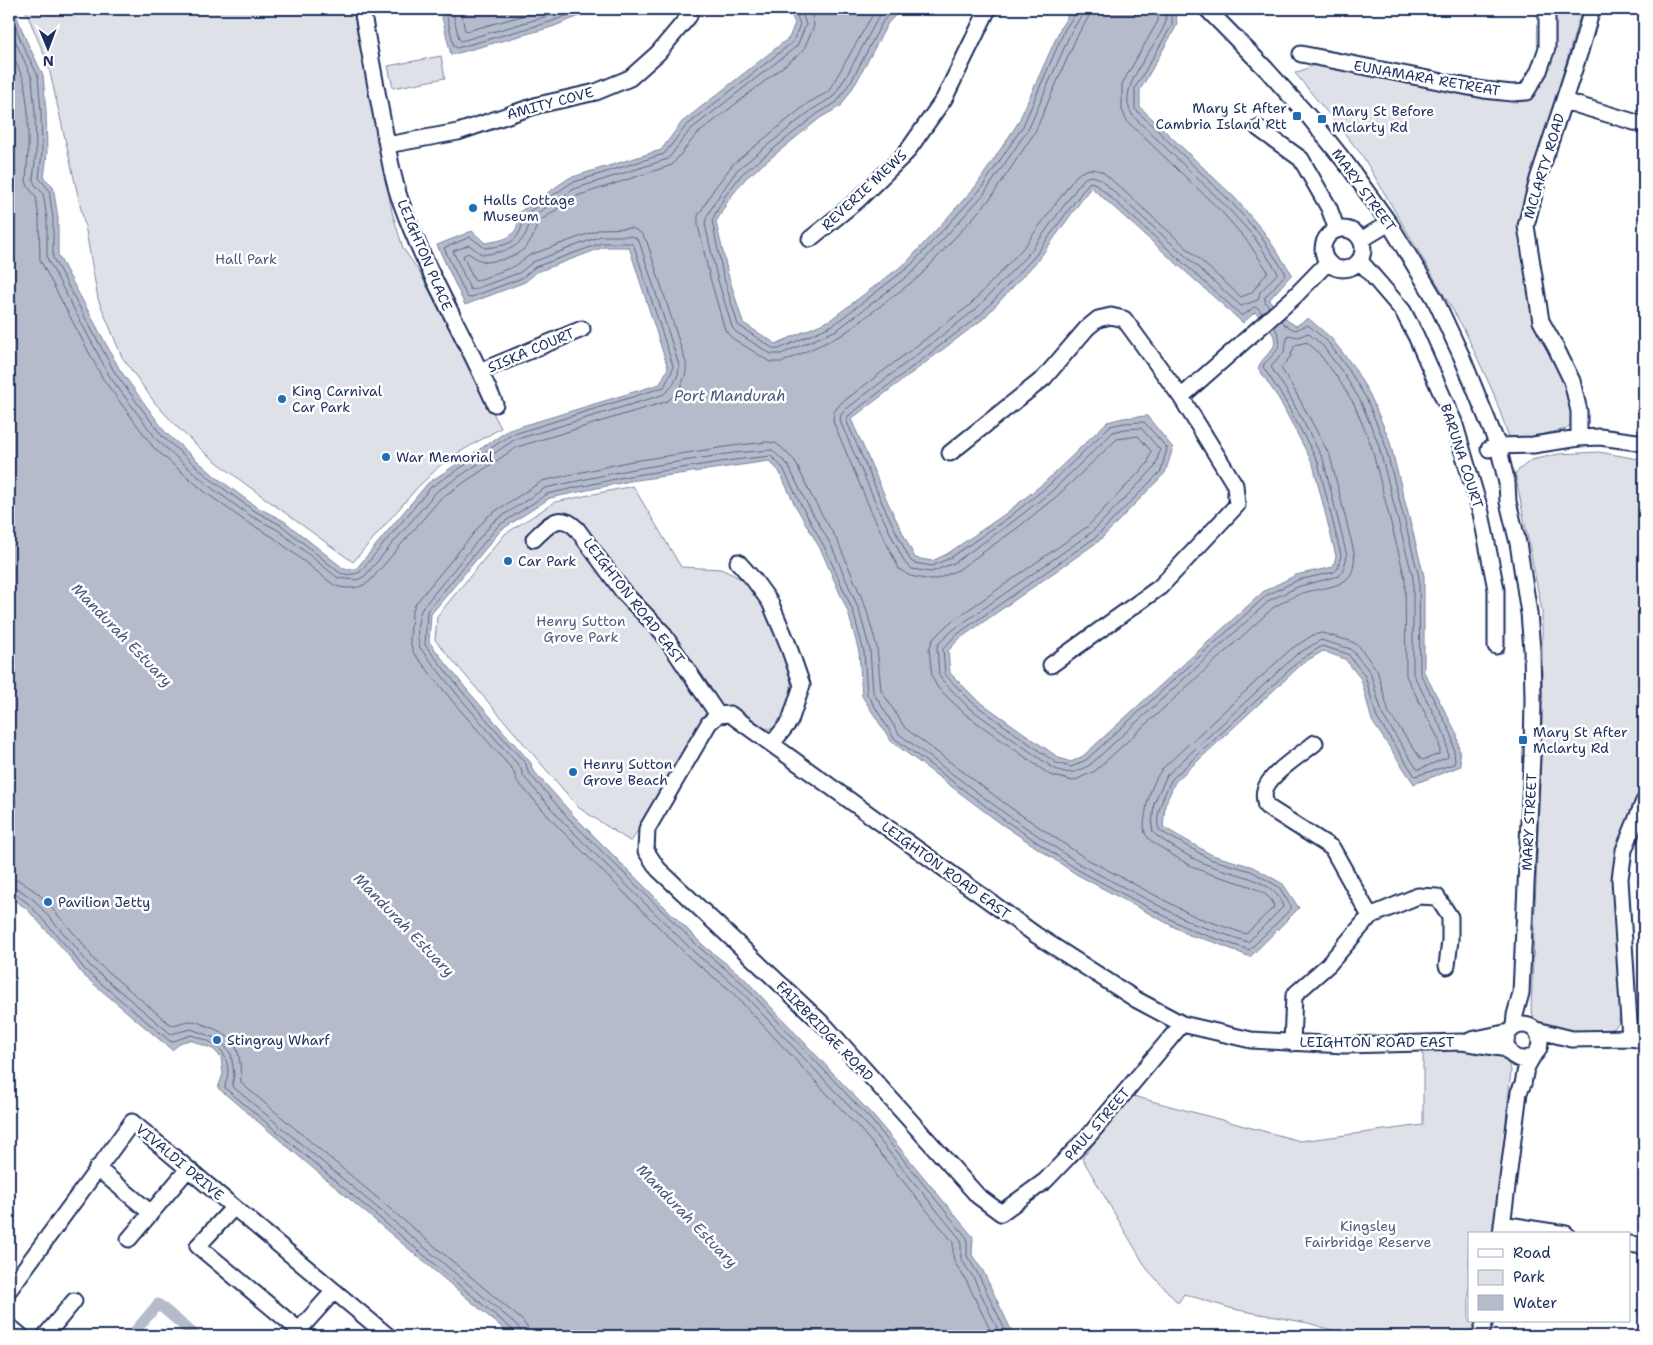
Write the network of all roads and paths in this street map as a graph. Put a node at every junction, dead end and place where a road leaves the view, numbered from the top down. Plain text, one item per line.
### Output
1 (362, 9) edge
2 (988, 9) edge
3 (1207, 9) edge
4 (1547, 9) edge
5 (1592, 9) edge
6 (688, 16) dead end
7 (1301, 54) dead end
8 (1564, 101) junction
9 (1644, 125) edge
10 (1258, 128) dead end
11 (387, 145) junction
12 (1389, 223) junction
13 (1337, 230) junction
14 (810, 239) dead end
15 (1361, 240) junction
16 (1360, 261) junction
17 (1328, 262) junction
18 (582, 329) dead end
19 (480, 371) junction
20 (1181, 397) junction
21 (495, 404) dead end
22 (1579, 438) junction
23 (1644, 443) edge
24 (1532, 445) junction
25 (1493, 448) junction
26 (950, 453) dead end
27 (1497, 465) junction
28 (534, 539) dead end
29 (738, 562) dead end
30 (1496, 646) dead end
31 (1051, 664) dead end
32 (718, 715) junction
33 (1315, 743) dead end
34 (772, 744) junction
35 (1644, 801) edge
36 (1370, 916) junction
37 (1447, 966) dead end
38 (1521, 993) junction
39 (1182, 1024) junction
40 (1533, 1028) junction
41 (1512, 1029) junction
42 (1572, 1039) junction
43 (1637, 1039) edge
44 (1462, 1042) junction
45 (1292, 1043) junction
46 (1509, 1051) junction
47 (1536, 1053) junction
48 (1519, 1092) junction
49 (98, 1168) junction
50 (188, 1169) junction
51 (234, 1207) junction
52 (151, 1213) junction
53 (1002, 1213) joint
54 (1502, 1229) edge
55 (1540, 1232) edge
56 (129, 1238) dead end
57 (1630, 1244) edge
58 (1644, 1246) edge
59 (9, 1290) edge
60 (334, 1291) junction
61 (74, 1301) dead end
62 (1485, 1322) edge
63 (9, 1326) edge
64 (303, 1333) edge
65 (20, 1336) edge
66 (45, 1336) edge
67 (388, 1336) edge
68 (1480, 1336) edge

1 - 11 street, LEIGHTON PLACE
2 - 14 street, REVERIE MEWS
3 - 12 street, MARY STREET
4 - 7 street, EUNAMARA RETREAT
5 - 8 street, MCLARTY ROAD
6 - 11 street, AMITY COVE
8 - 9 street
8 - 22 street, MCLARTY ROAD
10 - 13 street
11 - 19 street, LEIGHTON PLACE
12 - 15 street
12 - 25 street, MARY STREET
13 - 15 street
13 - 17 street
15 - 16 street
16 - 17 street
16 - 30 street, BARUNA COURT
17 - 20 street
18 - 19 street, SISKA COURT
19 - 21 street, LEIGHTON PLACE
20 - 26 street
20 - 31 street
22 - 23 street
22 - 24 street
24 - 25 street
24 - 27 street
25 - 27 street, MARY STREET
27 - 38 street, MARY STREET
28 - 32 street, LEIGHTON ROAD EAST
29 - 34 street
32 - 34 street, LEIGHTON ROAD EAST
32 - 53 street, FAIRBRIDGE ROAD
33 - 36 street
34 - 39 street, LEIGHTON ROAD EAST
35 - 43 street
36 - 37 street
36 - 45 street
38 - 40 street, MARY STREET
38 - 41 street, MARY STREET
39 - 45 street, LEIGHTON ROAD EAST
39 - 53 street, PAUL STREET
40 - 41 street
40 - 42 street
40 - 47 street, MARY STREET
41 - 44 street, LEIGHTON ROAD EAST
41 - 46 street, MARY STREET
42 - 43 street
42 - 47 street
44 - 45 street, LEIGHTON ROAD EAST
44 - 46 street, LEIGHTON ROAD EAST
46 - 47 street
46 - 48 street, MARY STREET
47 - 48 street, MARY STREET
48 - 54 street, MARY STREET
49 - 50 street, VIVALDI DRIVE
49 - 52 street
49 - 59 street, VIVALDI DRIVE
50 - 51 street, VIVALDI DRIVE
50 - 52 street
51 - 60 street, VIVALDI DRIVE
51 - 64 street
52 - 56 street
54 - 55 street
57 - 58 street
60 - 64 street
60 - 67 street, VIVALDI DRIVE
61 - 66 street
62 - 68 street
63 - 65 street

